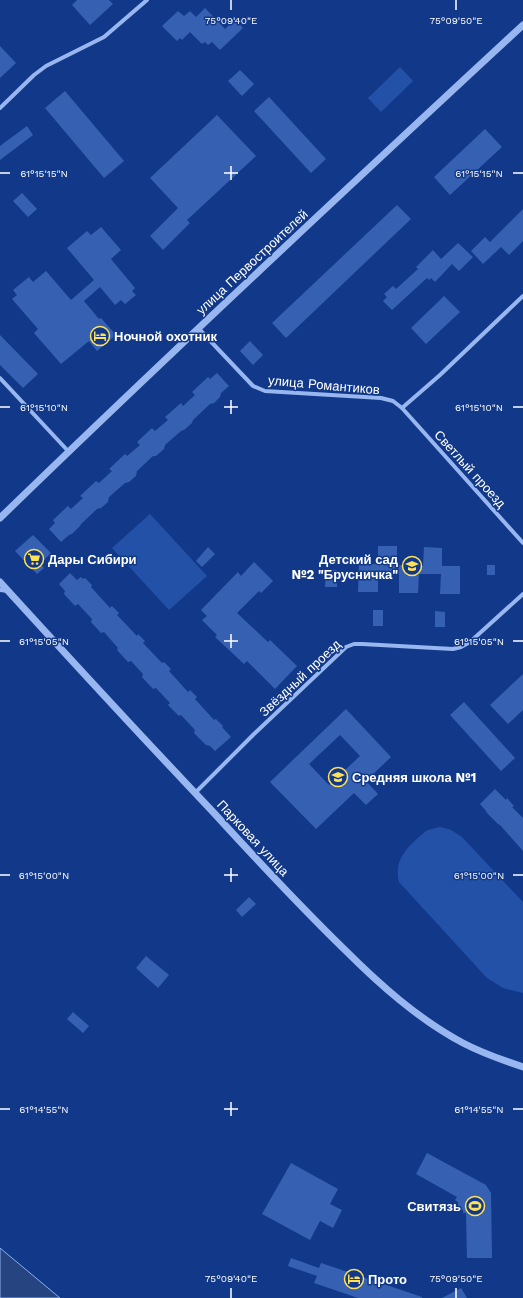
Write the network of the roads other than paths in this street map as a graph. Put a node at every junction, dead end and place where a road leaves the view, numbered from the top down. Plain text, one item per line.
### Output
1 (147, 0) edge
2 (523, 25) edge
3 (0, 108) edge
4 (523, 296) edge
5 (199, 329) junction
6 (0, 378) edge
7 (402, 408) junction
8 (69, 452) junction
9 (0, 518) edge
10 (523, 543) edge
11 (0, 582) edge
12 (0, 590) edge
13 (8, 591) junction
14 (523, 594) edge
15 (195, 793) junction
16 (523, 1067) edge

1 - 3 street
2 - 5 street, улица Первостроителей
4 - 7 street
5 - 7 street, улица Романтиков
5 - 8 street, улица Первостроителей
6 - 8 street
7 - 10 street, Светлый проезд
8 - 9 street, улица Первостроителей
11 - 13 street, Парковая улица
12 - 13 street
13 - 15 street, Парковая улица
14 - 15 street, Звёздный проезд
15 - 16 street, Парковая улица

